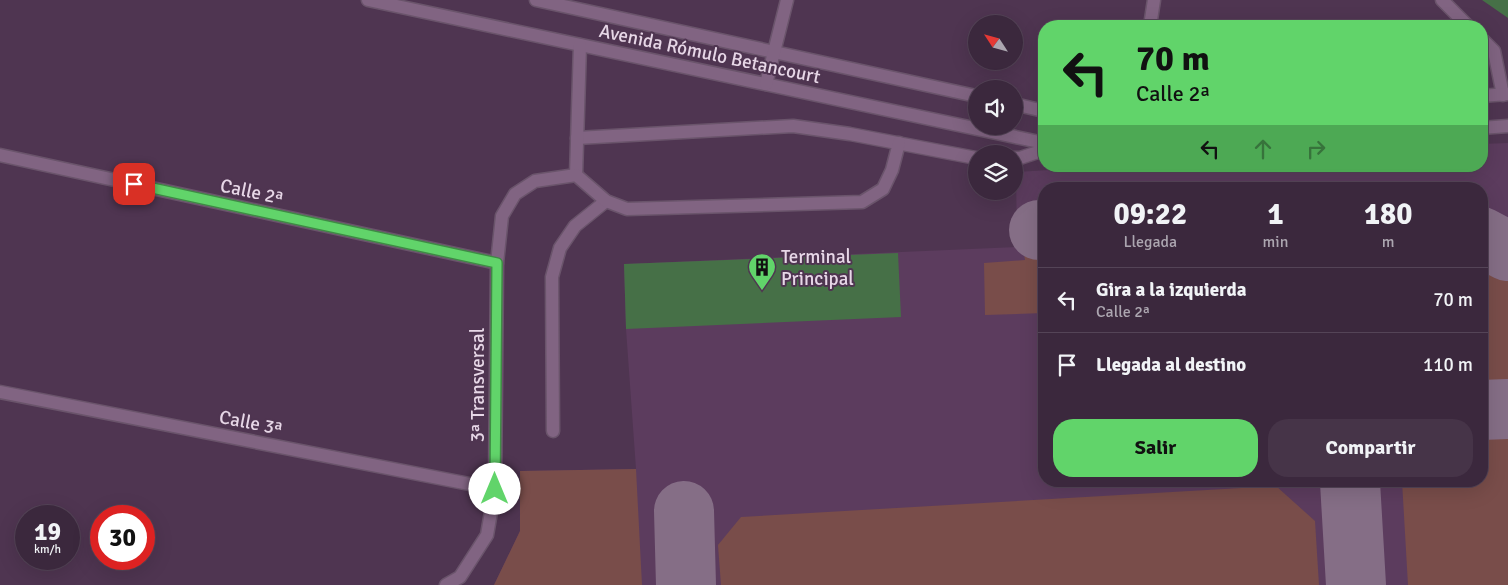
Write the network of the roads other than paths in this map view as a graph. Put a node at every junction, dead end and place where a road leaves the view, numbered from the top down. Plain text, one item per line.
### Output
1 (368, 0) edge
2 (536, 0) edge
3 (787, 0) edge
4 (1154, 0) edge
5 (1442, 0) edge
6 (1151, 20) edge
7 (1462, 20) edge
8 (580, 45) junction
9 (1488, 45) edge
10 (774, 52) junction
11 (766, 84) junction
12 (968, 94) edge
13 (1506, 95) edge
14 (1488, 96) edge
15 (1023, 106) edge
16 (1038, 110) edge
17 (1508, 126) edge
18 (1488, 127) edge
19 (577, 138) junction
20 (1038, 142) edge
21 (899, 143) junction
22 (1038, 152) edge
23 (0, 155) edge
24 (968, 156) edge
25 (1023, 157) edge
26 (576, 174) junction
27 (606, 201) junction
28 (497, 263) junction
29 (0, 392) edge
30 (554, 432) dead end
31 (495, 489) junction
32 (446, 585) edge

1 - 8 street, Avenida Rómulo Betancourt
2 - 10 street, Avenida Rómulo Betancourt
3 - 10 street
4 - 6 street
5 - 7 street
8 - 11 street, Avenida Rómulo Betancourt
8 - 19 street
9 - 13 street
10 - 11 street
10 - 12 street, Avenida Rómulo Betancourt
11 - 20 street, Avenida Rómulo Betancourt
13 - 14 street
15 - 16 street
17 - 18 street
19 - 21 street
19 - 26 street
21 - 24 street
21 - 27 street
22 - 25 street
23 - 28 street, Calle 2ª
26 - 27 street
26 - 28 street, 3ª Transversal
27 - 30 street
28 - 31 street, 3ª Transversal
29 - 31 street, Calle 3ª
31 - 32 street, 3ª Transversal

